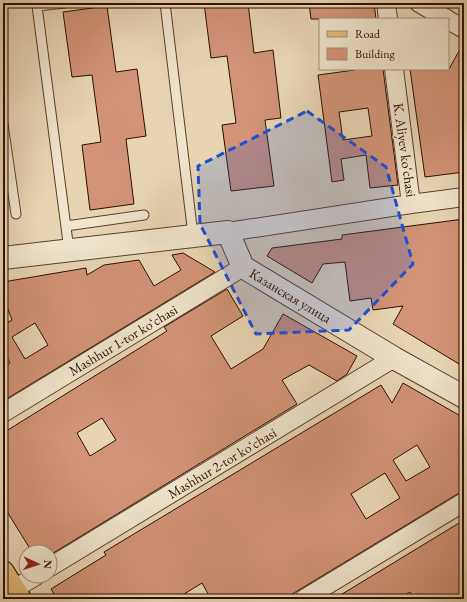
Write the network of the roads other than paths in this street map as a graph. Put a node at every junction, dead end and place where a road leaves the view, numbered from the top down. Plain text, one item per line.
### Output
1 (65, 3) edge
2 (165, 3) edge
3 (386, 3) edge
4 (419, 3) edge
5 (36, 5) edge
6 (388, 18) edge
7 (445, 18) edge
8 (449, 20) edge
9 (464, 29) edge
10 (394, 70) edge
11 (3, 124) edge
12 (464, 197) edge
13 (411, 204) junction
14 (16, 214) dead end
15 (144, 215) dead end
16 (66, 226) junction
17 (228, 232) junction
18 (193, 235) junction
19 (69, 250) junction
20 (3, 258) edge
21 (243, 267) junction
22 (394, 358) junction
23 (464, 397) edge
24 (3, 413) edge
25 (464, 502) edge
26 (58, 562) edge
27 (304, 599) edge

1 - 5 lane
2 - 18 lane
3 - 6 street
4 - 7 street
5 - 16 lane
8 - 9 street
10 - 13 street, K. Aliyev koʻchasi
11 - 14 lane
12 - 13 street, K. Aliyev koʻchasi
13 - 17 street
15 - 16 lane
16 - 19 lane
17 - 18 street
17 - 21 street, Казанская улица
18 - 19 street
19 - 20 street
21 - 22 street, Казанская улица
21 - 24 street, Mashhur 1-tor koʻchasi
22 - 23 street, Казанская улица
22 - 26 street, Mashhur 2-tor koʻchasi
25 - 27 street

